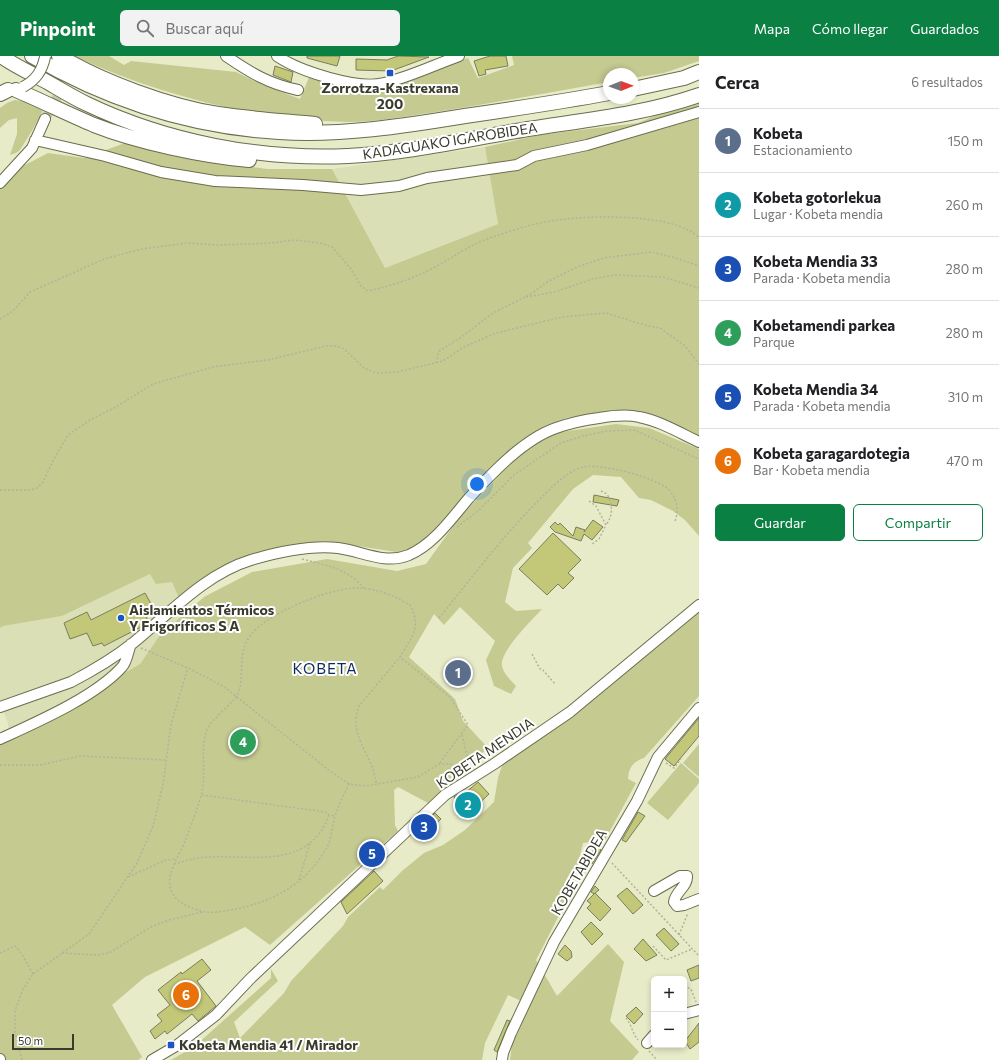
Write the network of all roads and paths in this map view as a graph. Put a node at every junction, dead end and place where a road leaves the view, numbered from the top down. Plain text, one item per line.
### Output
1 (1, 56) edge
2 (41, 56) edge
3 (60, 56) edge
4 (226, 56) edge
5 (277, 56) edge
6 (459, 56) edge
7 (699, 72) edge
8 (639, 88) edge
9 (9, 90) edge
10 (298, 90) dead end
11 (603, 94) edge
12 (699, 95) edge
13 (699, 112) edge
14 (45, 119) tunnel mouth
15 (349, 131) junction
16 (35, 140) junction
17 (325, 156) junction
18 (0, 183) edge
19 (699, 238) edge
20 (699, 266) edge
21 (699, 288) edge
22 (525, 297) junction
23 (0, 319) edge
24 (436, 363) junction
25 (699, 364) edge
26 (699, 442) edge
27 (699, 459) edge
28 (0, 490) edge
29 (601, 491) dead end
30 (589, 500) dead end
31 (675, 521) dead end
32 (606, 526) junction
33 (440, 531) junction
34 (591, 545) dead end
35 (298, 558) dead end
36 (364, 588) junction
37 (699, 605) edge
38 (439, 618) dead end
39 (131, 644) junction
40 (532, 654) dead end
41 (400, 656) junction
42 (188, 668) junction
43 (554, 684) dead end
44 (235, 697) junction
45 (0, 707) edge
46 (699, 708) edge
47 (462, 735) junction
48 (0, 739) edge
49 (681, 759) dead end
50 (165, 760) junction
51 (468, 760) dead end
52 (664, 761) dead end
53 (439, 764) junction
54 (0, 765) edge
55 (457, 766) dead end
56 (376, 783) junction
57 (349, 784) junction
58 (202, 795) junction
59 (329, 815) junction
60 (335, 816) junction
61 (310, 843) junction
62 (605, 855) junction
63 (176, 859) junction
64 (174, 864) junction
65 (127, 878) junction
66 (299, 881) junction
67 (654, 891) dead end
68 (699, 899) edge
69 (688, 904) junction
70 (204, 912) junction
71 (679, 936) junction
72 (653, 946) dead end
73 (692, 949) junction
74 (0, 953) edge
75 (62, 953) junction
76 (699, 956) edge
77 (33, 974) junction
78 (687, 987) edge
79 (699, 1010) edge
80 (687, 1013) edge
81 (651, 1038) edge
82 (647, 1043) dead end
83 (22, 1060) edge
84 (152, 1060) edge
85 (502, 1060) edge

1 - 17 highway, KADAGUAKO IGAROBIDEA
2 - 9 street, bridge
2 - 15 highway, KADAGUAKO IGAROBIDEA
3 - 15 highway
4 - 10 street
5 - 6 street
7 - 8 highway
9 - 17 highway
11 - 15 highway, KADAGUAKO IGAROBIDEA
12 - 17 highway, KADAGUAKO IGAROBIDEA
13 - 16 street
14 - 16 street
16 - 18 street
19 - 23 path
20 - 22 path
21 - 22 path
22 - 24 path
24 - 25 path
24 - 28 path
26 - 33 street
27 - 33 path
29 - 32 path
30 - 32 path
31 - 38 path
32 - 34 path
33 - 39 street
35 - 36 path
36 - 41 path
36 - 44 path
37 - 84 street, KOBETA MENDIA
39 - 42 path
39 - 45 street
39 - 48 street
40 - 43 path
41 - 47 path
41 - 56 path
42 - 44 path
42 - 50 path
44 - 57 path
44 - 58 path
46 - 62 street, KOBETABIDEA
47 - 51 path
47 - 53 path
49 - 52 path
50 - 54 path
50 - 65 path
53 - 55 path
53 - 56 path
56 - 57 path
57 - 60 path
58 - 59 path
58 - 63 path
59 - 60 path
59 - 61 path
60 - 66 path
61 - 64 path
61 - 66 path
62 - 71 path
62 - 85 street, KOBETABIDEA
63 - 64 path
63 - 65 path
64 - 70 path
65 - 75 path
66 - 70 path
67 - 69 street
68 - 69 street
69 - 71 path
70 - 75 path
71 - 73 path
72 - 73 path
73 - 76 path
74 - 77 path
75 - 77 path
77 - 83 path
78 - 79 path
79 - 80 street
81 - 82 street

